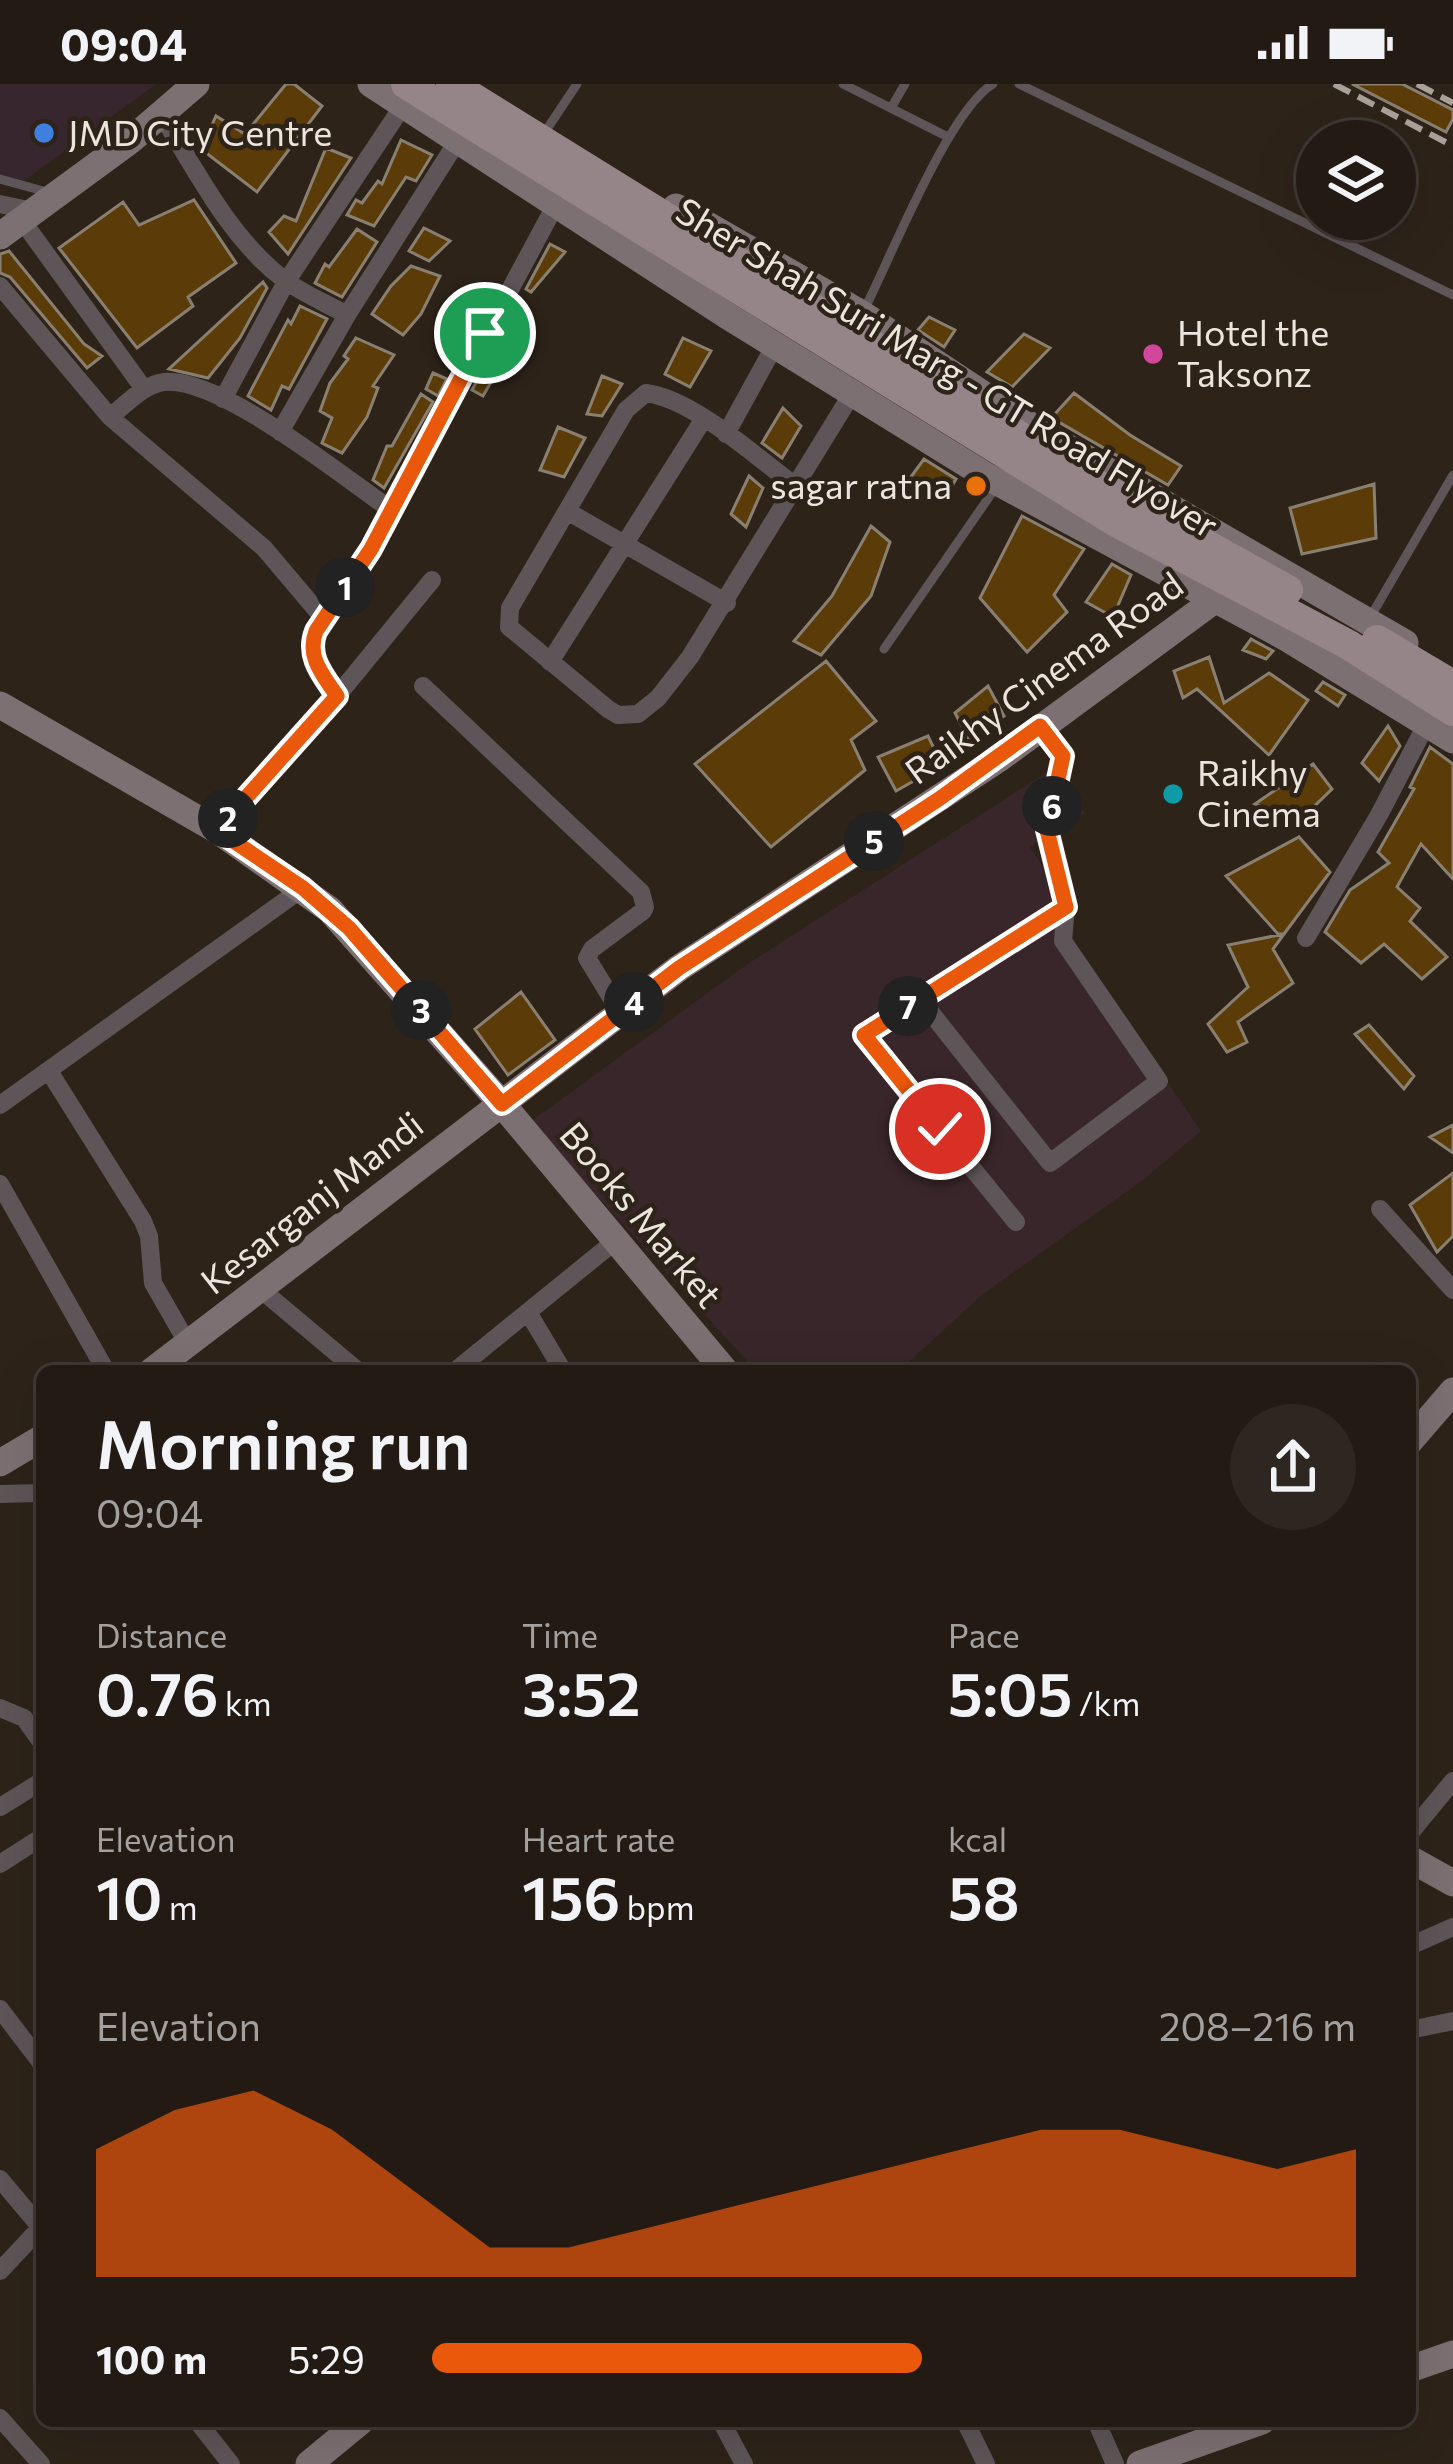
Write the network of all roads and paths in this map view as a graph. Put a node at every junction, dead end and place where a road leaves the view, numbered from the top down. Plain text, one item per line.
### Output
1 (196, 84) edge
2 (371, 84) edge
3 (451, 84) edge
4 (472, 84) edge
5 (577, 84) edge
6 (843, 84) edge
7 (905, 84) edge
8 (993, 84) edge
9 (1019, 84) edge
10 (405, 94) edge
11 (891, 107) junction
12 (161, 115) junction
13 (547, 129) junction
14 (948, 137) junction
15 (458, 140) junction
16 (0, 179) edge
17 (556, 205) junction
18 (22, 213) edge
19 (286, 282) junction
20 (0, 286) edge
21 (1453, 295) edge
22 (862, 314) junction
23 (347, 315) junction
24 (775, 345) junction
25 (144, 389) junction
26 (853, 392) junction
27 (223, 399) junction
28 (110, 417) junction
29 (703, 420) junction
30 (280, 432) junction
31 (725, 434) junction
32 (1453, 475) edge
33 (999, 483) junction
34 (794, 485) junction
35 (390, 509) junction
36 (567, 511) junction
37 (626, 545) junction
38 (432, 580) dead end
39 (1216, 598) junction
40 (727, 603) junction
41 (323, 619) junction
42 (1368, 621) junction
43 (884, 649) dead end
44 (550, 662) junction
45 (1453, 673) edge
46 (1453, 685) edge
47 (423, 686) dead end
48 (337, 696) junction
49 (0, 705) edge
50 (1440, 717) edge
51 (1040, 726) junction
52 (1453, 740) edge
53 (217, 830) junction
54 (303, 888) junction
55 (1066, 907) junction
56 (1306, 938) dead end
57 (920, 998) junction
58 (620, 1012) junction
59 (49, 1071) junction
60 (502, 1104) junction
61 (0, 1106) edge
62 (0, 1184) edge
63 (1380, 1209) dead end
64 (1016, 1222) dead end
65 (614, 1242) junction
66 (259, 1288) junction
67 (1453, 1290) edge
68 (528, 1312) junction
69 (169, 1358) edge
70 (103, 1365) edge
71 (351, 1365) edge
72 (462, 1365) edge
73 (559, 1365) edge
74 (720, 1365) edge
75 (1453, 1391) edge
76 (1416, 1434) edge
77 (36, 1440) edge
78 (5, 1450) edge
79 (36, 1493) edge
80 (0, 1494) edge
81 (0, 1708) edge
82 (36, 1735) edge
83 (1453, 1781) edge
84 (36, 1785) edge
85 (0, 1807) edge
86 (1416, 1826) edge
87 (36, 1847) edge
88 (1416, 1861) edge
89 (0, 1864) edge
90 (1453, 1883) edge
91 (1453, 1927) edge
92 (1416, 1943) edge
93 (0, 2009) edge
94 (1453, 2021) edge
95 (1416, 2029) edge
96 (36, 2056) edge
97 (0, 2179) edge
98 (36, 2221) edge
99 (36, 2234) edge
100 (0, 2271) edge
101 (1453, 2354) edge
102 (1416, 2367) edge
103 (0, 2418) edge
104 (202, 2427) edge
105 (354, 2427) edge
106 (724, 2427) edge
107 (968, 2427) edge
108 (1099, 2427) edge
109 (1245, 2427) edge
110 (41, 2464) edge
111 (231, 2464) edge
112 (309, 2464) edge
113 (743, 2464) edge
114 (986, 2464) edge
115 (1115, 2464) edge
116 (1140, 2464) edge

1 - 12 street
2 - 10 street
3 - 46 main road, Sher Shah Suri Marg - GT Road Flyover
4 - 13 street
5 - 13 lane
6 - 11 lane
7 - 11 lane
8 - 14 lane
9 - 21 lane
10 - 15 street
10 - 19 street
10 - 50 main road, Sher Shah Suri Marg - GT Road Flyover
11 - 14 lane
12 - 18 street
12 - 19 street
13 - 22 street
14 - 22 lane
15 - 17 street
15 - 23 street
16 - 18 lane
17 - 24 street
17 - 35 street
18 - 25 street
19 - 23 street
19 - 27 street
20 - 28 street
22 - 42 street
23 - 30 street
24 - 26 street
24 - 31 street
25 - 27 street
25 - 28 street
26 - 33 street
26 - 34 street
27 - 30 street
28 - 41 street
29 - 31 street
29 - 36 street
29 - 37 street
30 - 35 street
31 - 34 street
32 - 42 lane
33 - 39 street
33 - 43 lane
34 - 40 street
35 - 41 street
36 - 37 street
36 - 44 street
37 - 40 street
37 - 44 street
38 - 48 street
39 - 50 street
39 - 51 street, Raikhy Cinema Road
40 - 44 street
41 - 48 street
42 - 45 street
47 - 58 street
48 - 53 street
49 - 53 street, Books Market
50 - 52 street
50 - 56 street
51 - 55 street
51 - 58 street, Raikhy Cinema Road
53 - 54 street, Books Market
54 - 59 street
54 - 60 street, Books Market
55 - 57 street
55 - 57 street
57 - 64 street
58 - 60 street, Raikhy Cinema Road
59 - 61 street
59 - 69 street
60 - 65 street, Books Market
60 - 66 street, Kesarganj Mandi
62 - 70 street
63 - 67 street
65 - 68 street
65 - 74 street, Books Market
66 - 69 street, Kesarganj Mandi
66 - 71 street
68 - 72 street
68 - 73 street
75 - 76 street
77 - 78 street
79 - 80 street
81 - 82 street
83 - 86 street
84 - 85 street
87 - 89 street
88 - 90 street
91 - 92 street
93 - 96 street
94 - 95 street
97 - 98 street
99 - 100 street
101 - 102 street
103 - 110 street
104 - 111 street
105 - 112 street
106 - 113 street
107 - 114 street
108 - 115 street
109 - 116 street

